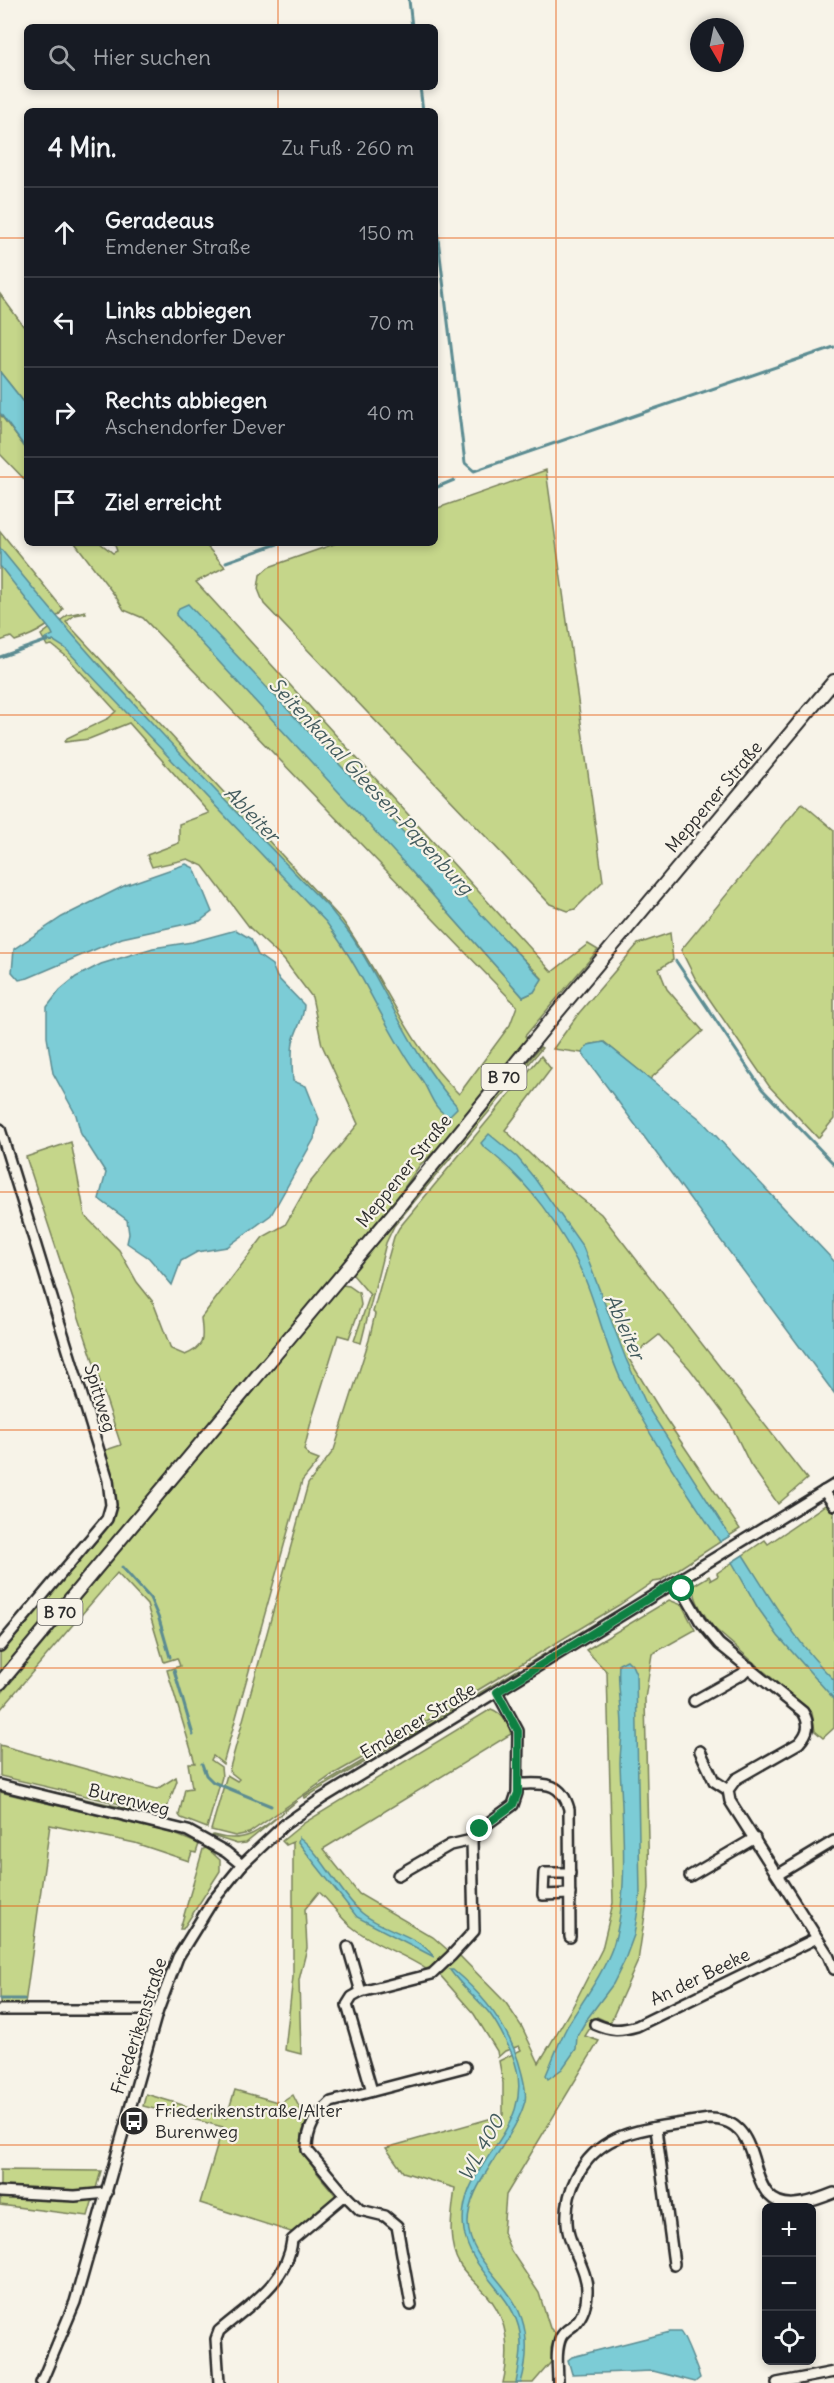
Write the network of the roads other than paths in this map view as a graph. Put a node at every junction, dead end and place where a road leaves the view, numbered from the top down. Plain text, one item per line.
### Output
1 (834, 681) edge
2 (0, 1129) edge
3 (834, 1485) edge
4 (824, 1491) junction
5 (834, 1505) edge
6 (677, 1581) junction
7 (0, 1646) edge
8 (749, 1667) junction
9 (0, 1683) edge
10 (497, 1692) junction
11 (694, 1701) dead end
12 (700, 1751) dead end
13 (518, 1784) junction
14 (0, 1785) edge
15 (728, 1790) junction
16 (754, 1838) junction
17 (472, 1840) junction
18 (834, 1841) edge
19 (242, 1865) junction
20 (570, 1873) junction
21 (779, 1874) junction
22 (398, 1875) dead end
23 (690, 1876) dead end
24 (570, 1894) junction
25 (570, 1937) dead end
26 (817, 1938) junction
27 (348, 1947) dead end
28 (834, 1969) edge
29 (361, 1992) junction
30 (0, 2010) edge
31 (157, 2013) junction
32 (595, 2024) dead end
33 (465, 2067) dead end
34 (372, 2091) junction
35 (656, 2129) junction
36 (0, 2192) edge
37 (107, 2193) junction
38 (834, 2193) edge
39 (345, 2195) junction
40 (75, 2196) junction
41 (103, 2206) junction
42 (674, 2264) dead end
43 (411, 2305) dead end
44 (834, 2372) edge
45 (41, 2383) edge
46 (219, 2383) edge
47 (558, 2383) edge
48 (777, 2383) edge

1 - 9 main road, Meppener Straße / B 70
2 - 7 street, Spittweg
3 - 4 street, Emdener Straße
4 - 5 street
4 - 6 street, Emdener Straße
6 - 8 street
6 - 10 street, Emdener Straße
8 - 11 street
8 - 15 street
10 - 13 street
10 - 19 street, Emdener Straße
12 - 15 street
13 - 17 street
13 - 20 street
14 - 19 street, Burenweg
15 - 16 street
16 - 21 street
16 - 23 street
17 - 22 street
17 - 29 street
18 - 21 street
19 - 31 street, Friederikenstraße
20 - 24 street
20 - 24 street
21 - 26 street
24 - 25 street
26 - 28 street
26 - 32 street, An der Beeke
27 - 29 street
29 - 34 street
30 - 31 street
31 - 37 street, Friederikenstraße
33 - 34 street
34 - 39 street
35 - 38 street
35 - 42 street
35 - 47 street
36 - 40 street
37 - 40 street
37 - 41 street, Friederikenstraße
39 - 43 street
39 - 46 street
40 - 41 street
41 - 45 street, Friederikenstraße
44 - 48 street

